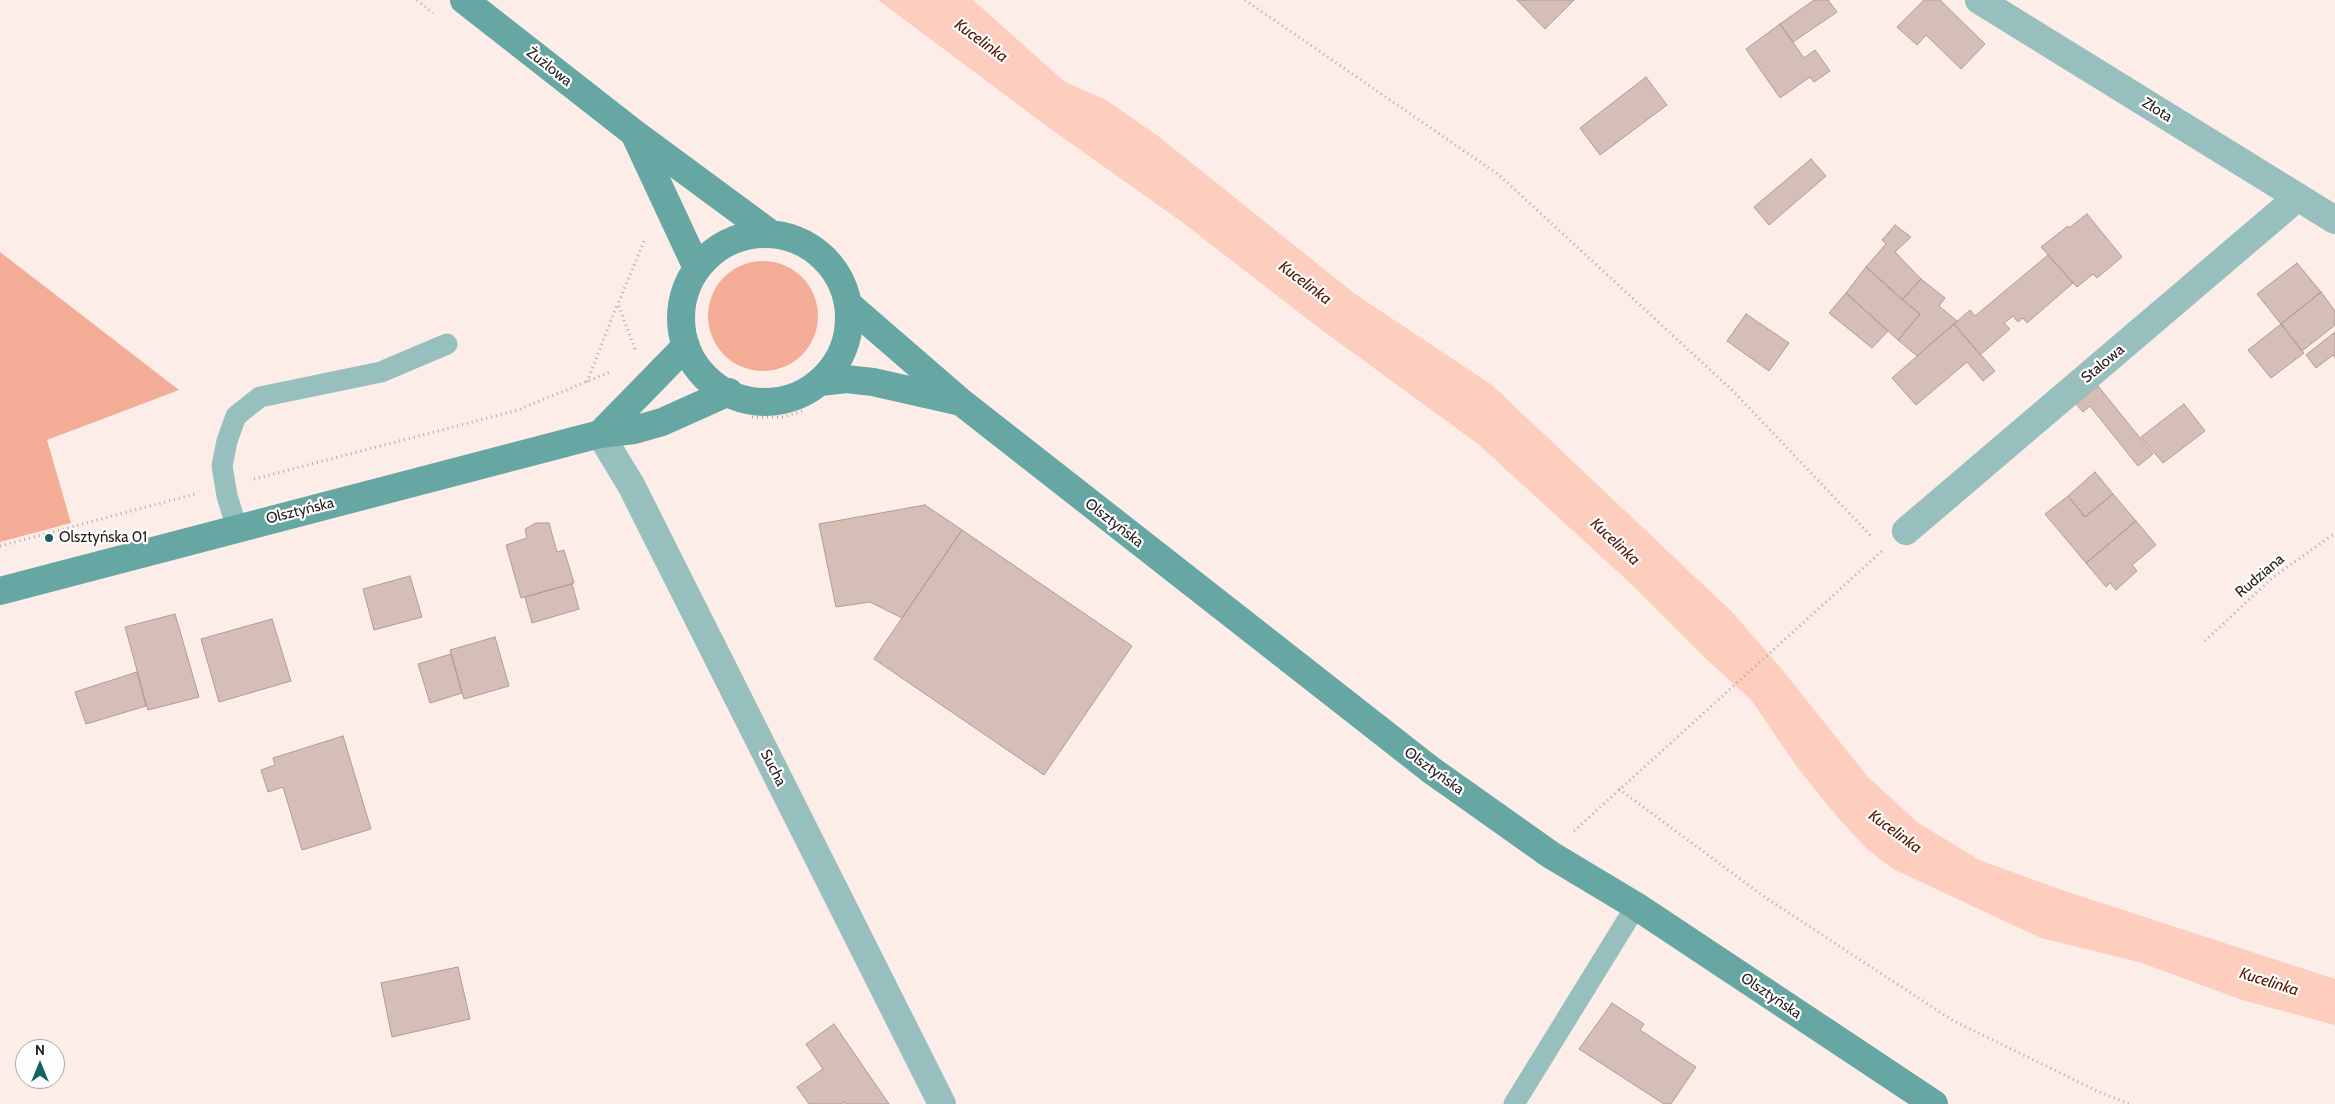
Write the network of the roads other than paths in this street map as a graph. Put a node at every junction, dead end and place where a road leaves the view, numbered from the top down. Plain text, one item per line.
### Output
1 (464, 0) edge
2 (1979, 0) edge
3 (634, 133) junction
4 (2298, 197) junction
5 (2335, 220) edge
6 (771, 234) junction
7 (698, 268) junction
8 (849, 305) junction
9 (447, 344) dead end
10 (686, 346) junction
11 (821, 382) junction
12 (729, 392) junction
13 (960, 402) junction
14 (600, 434) junction
15 (236, 528) junction
16 (1906, 531) dead end
17 (0, 591) edge
18 (1636, 906) junction
19 (942, 1104) edge
20 (1514, 1104) edge
21 (1934, 1104) edge

1 - 3 street, Żużlowa
2 - 4 street, Złota
3 - 6 street, Żużlowa
3 - 7 street, Żużlowa
4 - 5 street, Złota
4 - 16 street, Stalowa
6 - 7 street
6 - 8 street
7 - 10 street
8 - 11 street
8 - 13 street, Olsztyńska
9 - 15 lane
10 - 12 street
10 - 14 street
11 - 12 street
11 - 13 street, Olsztyńska
12 - 14 street, Olsztyńska
13 - 18 street, Olsztyńska
14 - 15 street, Olsztyńska
14 - 19 street, Sucha
15 - 17 street, Olsztyńska
18 - 20 lane
18 - 21 street, Olsztyńska

